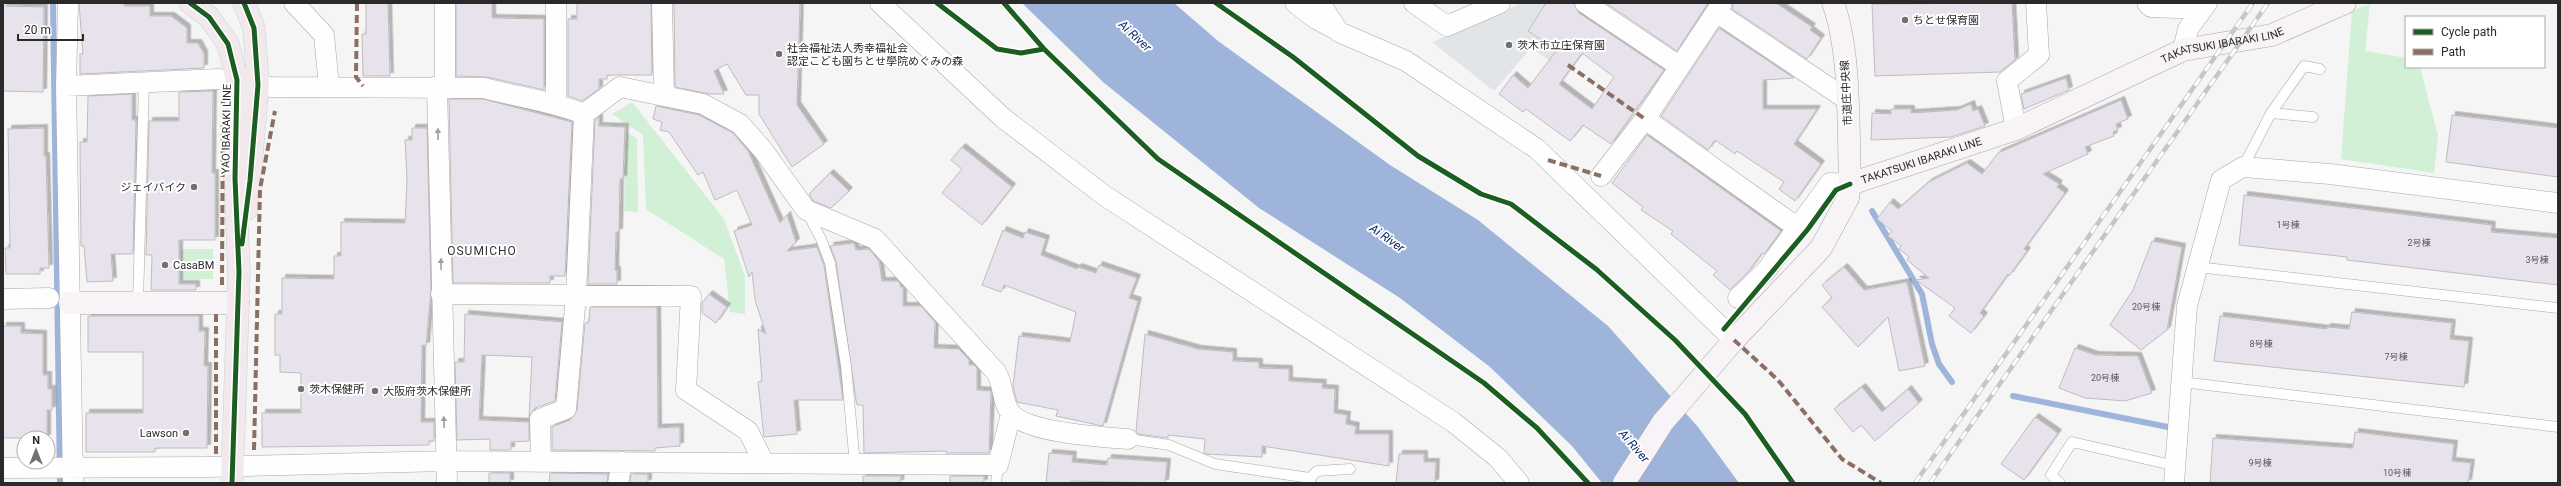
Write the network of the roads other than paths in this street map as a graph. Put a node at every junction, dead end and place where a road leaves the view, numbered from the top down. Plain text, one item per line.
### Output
1 (68, 3) edge
2 (190, 3) edge
3 (244, 3) edge
4 (294, 3) edge
5 (445, 3) edge
6 (556, 3) edge
7 (662, 3) edge
8 (880, 3) edge
9 (1295, 3) edge
10 (1320, 3) edge
11 (1414, 3) edge
12 (1500, 3) edge
13 (1585, 3) edge
14 (1833, 3) edge
15 (2036, 3) edge
16 (2147, 3) edge
17 (2344, 3) edge
18 (2205, 6) edge
19 (1719, 8) edge
20 (1339, 32) junction
21 (2183, 50) junction
22 (1679, 66) junction
23 (2320, 69) dead end
24 (144, 82) junction
25 (248, 83) junction
26 (66, 86) junction
27 (329, 86) junction
28 (441, 86) junction
29 (664, 96) junction
30 (1846, 99) junction
31 (556, 103) junction
32 (2271, 113) junction
33 (584, 114) junction
34 (2313, 117) dead end
35 (1645, 120) junction
36 (2016, 129) junction
37 (2243, 167) junction
38 (1601, 176) dead end
39 (1850, 184) junction
40 (2558, 203) edge
41 (806, 210) junction
42 (1798, 228) junction
43 (2197, 267) junction
44 (441, 294) junction
45 (576, 295) junction
46 (1738, 298) dead end
47 (3, 299) edge
48 (60, 301) junction
49 (138, 303) junction
50 (238, 303) junction
51 (2558, 308) edge
52 (1734, 340) junction
53 (2182, 382) junction
54 (1011, 414) junction
55 (2558, 427) edge
56 (1128, 439) joint
57 (447, 461) junction
58 (541, 462) junction
59 (622, 462) junction
60 (764, 463) junction
61 (3, 468) edge
62 (1350, 469) dead end
63 (855, 474) edge
64 (997, 474) edge
65 (2175, 474) edge
66 (73, 475) edge
67 (232, 475) edge
68 (1310, 481) edge
69 (447, 483) edge
70 (618, 483) edge
71 (1518, 483) edge
72 (1624, 483) edge
73 (2060, 483) edge

1 - 26 street
2 - 25 main road, YAO IBARAKI LINE
3 - 25 main road, YAO IBARAKI LINE
4 - 27 street
5 - 28 street
6 - 31 street
7 - 29 street
8 - 71 street
9 - 20 street
10 - 20 street
11 - 12 street
13 - 22 street
14 - 30 main road, 市道庄中央線
15 - 36 street
16 - 18 street
17 - 21 main road, TAKATSUKI IBARAKI LINE
18 - 21 street
19 - 22 street
19 - 30 street
20 - 52 street
21 - 36 main road, TAKATSUKI IBARAKI LINE
22 - 35 street
23 - 32 lane
24 - 25 street
24 - 26 street
24 - 49 lane
25 - 27 street
25 - 50 main road, YAO IBARAKI LINE
26 - 48 street
27 - 28 street
28 - 31 street
44 -> 28 street
29 - 33 street
29 - 41 street
30 - 39 main road, 市道庄中央線
31 - 33 street
32 - 34 lane
32 - 37 lane
33 - 45 street
35 - 38 street
35 - 42 street
36 - 39 main road, TAKATSUKI IBARAKI LINE
37 - 40 street
37 - 43 street
39 - 42 street
39 - 52 main road, TAKATSUKI IBARAKI LINE
41 - 54 street
41 - 63 lane
42 - 46 street
43 - 51 lane
43 - 53 street
44 - 45 street
57 -> 44 street
45 - 58 street
45 - 60 street
47 - 48 street
48 - 49 main road
48 - 66 street
49 - 50 main road
50 - 67 main road, YAO IBARAKI LINE
52 - 72 main road, TAKATSUKI IBARAKI LINE
53 - 55 lane
53 - 65 street
54 - 56 street
54 - 64 street
56 - 68 lane
57 - 58 street
57 - 67 street
57 - 69 street
58 - 59 street
59 - 60 street
59 - 70 street
60 - 63 street
61 - 66 street
62 - 68 lane
63 - 64 street
65 - 73 lane
66 - 67 street

